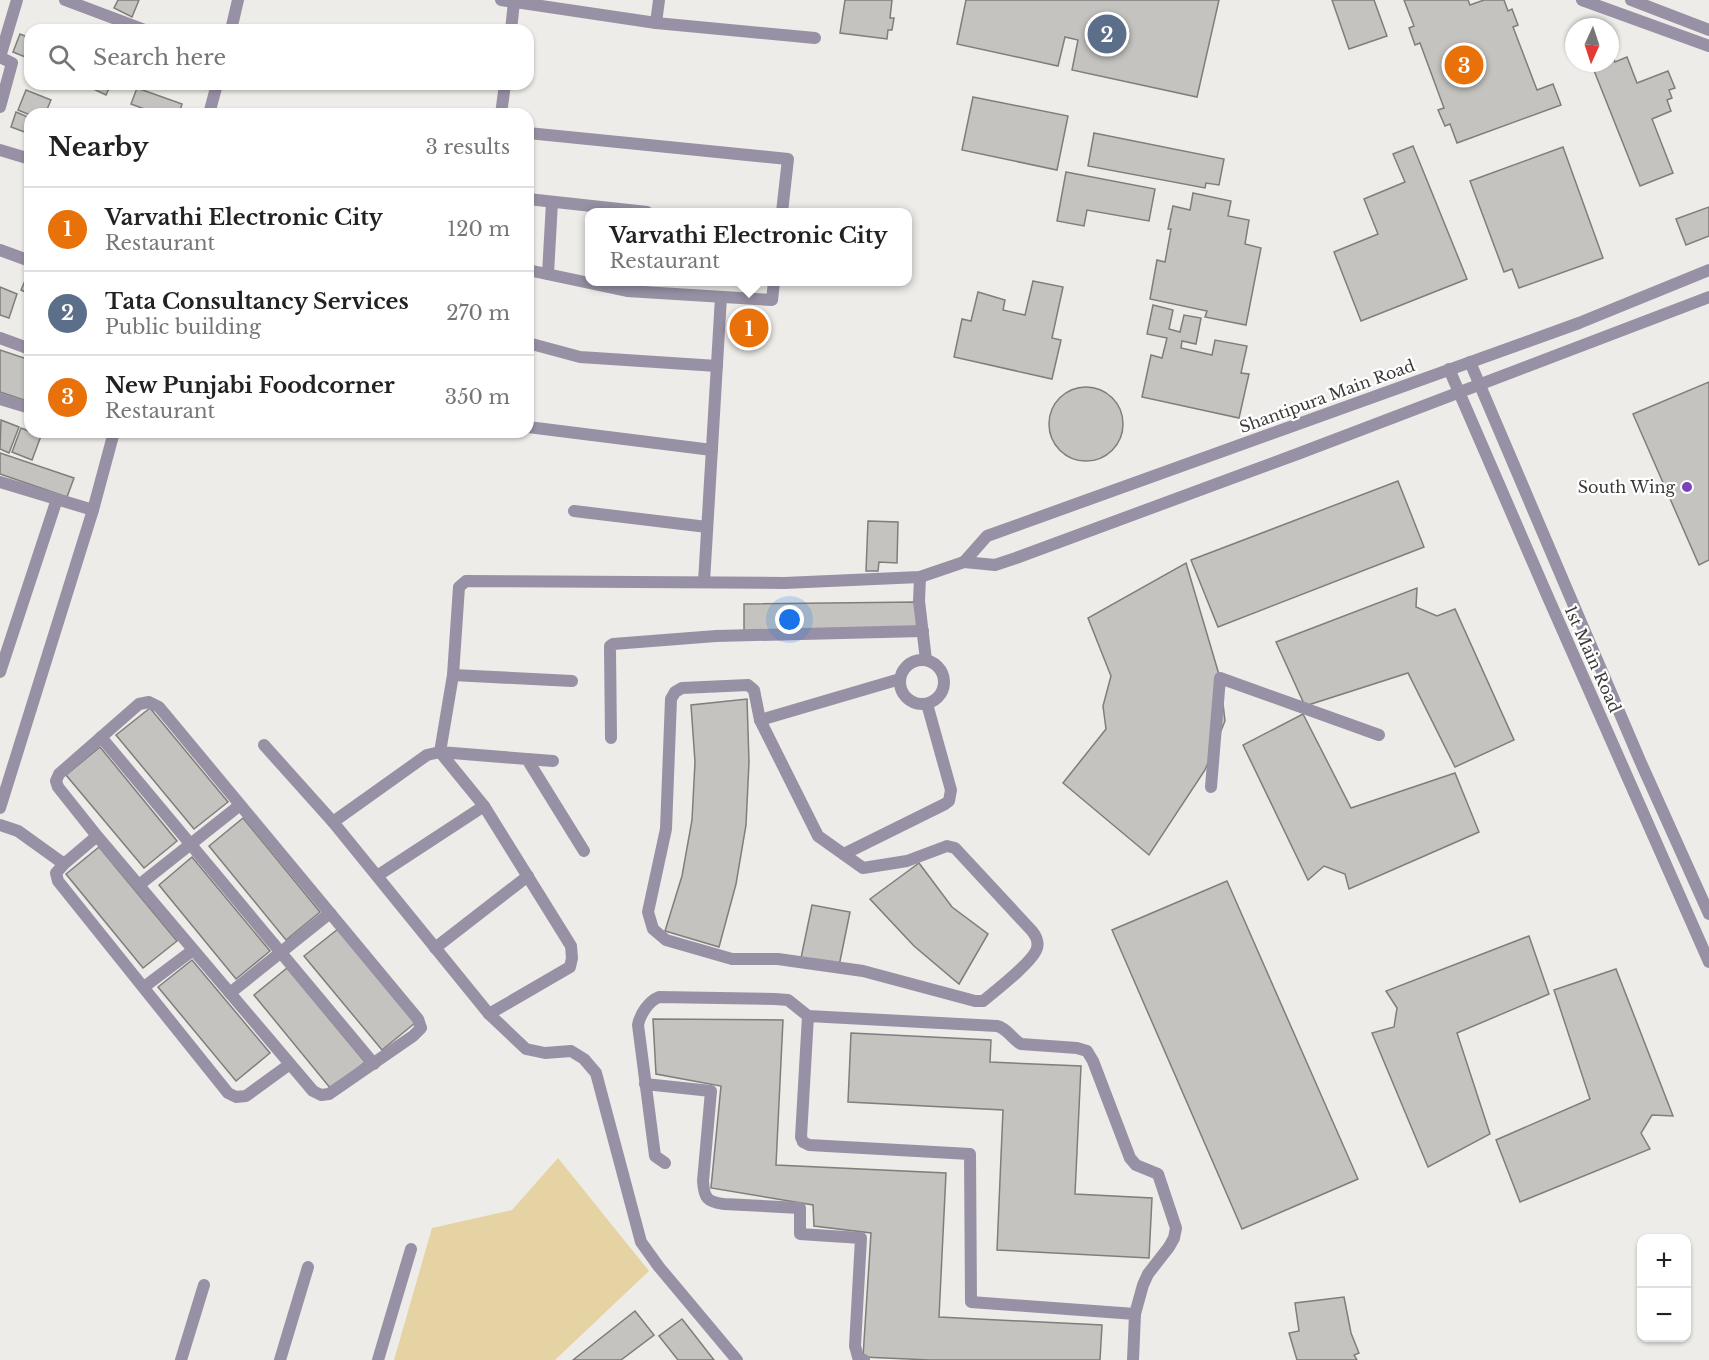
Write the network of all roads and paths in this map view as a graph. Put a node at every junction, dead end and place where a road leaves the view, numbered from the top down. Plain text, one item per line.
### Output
1 (17, 0) edge
2 (65, 0) edge
3 (238, 0) edge
4 (501, 0) edge
5 (659, 0) edge
6 (1582, 0) edge
7 (1631, 0) edge
8 (514, 2) junction
9 (656, 23) junction
10 (129, 24) edge
11 (232, 24) edge
12 (512, 24) edge
13 (1709, 30) edge
14 (815, 38) dead end
15 (1709, 46) edge
16 (216, 90) edge
17 (504, 90) edge
18 (0, 107) edge
19 (211, 108) edge
20 (502, 108) edge
21 (534, 134) edge
22 (0, 150) edge
23 (24, 157) edge
24 (534, 200) edge
25 (552, 202) junction
26 (604, 208) edge
27 (783, 208) edge
28 (0, 250) edge
29 (24, 259) edge
30 (1709, 270) edge
31 (534, 271) edge
32 (548, 274) junction
33 (585, 282) edge
34 (604, 286) edge
35 (774, 286) edge
36 (721, 297) junction
37 (1709, 297) edge
38 (0, 338) edge
39 (534, 345) edge
40 (24, 347) edge
41 (1470, 362) junction
42 (717, 366) junction
43 (1449, 369) junction
44 (1480, 384) junction
45 (1459, 392) junction
46 (0, 399) edge
47 (24, 406) edge
48 (534, 428) edge
49 (110, 438) edge
50 (712, 450) junction
51 (0, 482) edge
52 (57, 499) junction
53 (93, 510) junction
54 (574, 512) dead end
55 (708, 527) junction
56 (964, 562) junction
57 (920, 577) junction
58 (704, 582) junction
59 (923, 631) junction
60 (926, 660) junction
61 (0, 672) edge
62 (453, 675) junction
63 (900, 680) junction
64 (572, 681) dead end
65 (927, 704) junction
66 (760, 720) junction
67 (1379, 735) dead end
68 (101, 737) junction
69 (611, 738) dead end
70 (264, 745) dead end
71 (440, 752) junction
72 (527, 759) junction
73 (553, 761) dead end
74 (1211, 787) dead end
75 (240, 805) junction
76 (484, 806) junction
77 (0, 808) edge
78 (333, 822) junction
79 (0, 825) edge
80 (97, 836) junction
81 (190, 844) junction
82 (584, 851) dead end
83 (843, 854) junction
84 (63, 864) junction
85 (377, 876) junction
86 (528, 876) junction
87 (139, 885) junction
88 (330, 913) junction
89 (1709, 914) edge
90 (435, 948) junction
91 (194, 950) junction
92 (281, 953) junction
93 (1709, 962) edge
94 (144, 987) junction
95 (231, 993) junction
96 (489, 1014) junction
97 (807, 1016) junction
98 (290, 1064) junction
99 (374, 1064) junction
100 (645, 1084) junction
101 (665, 1163) dead end
102 (411, 1249) dead end
103 (308, 1267) dead end
104 (204, 1285) dead end
105 (1135, 1314) junction
106 (181, 1360) edge
107 (280, 1360) edge
108 (378, 1360) edge
109 (736, 1360) edge
110 (864, 1360) edge
111 (1133, 1360) edge

1 - 18 street
2 - 10 street
3 - 11 street
4 - 8 street
5 - 9 street
6 - 15 street
7 - 13 street
8 - 9 street
8 - 12 street
9 - 14 street
16 - 19 street
17 - 20 street
21 - 27 street
22 - 23 street
24 - 25 street
25 - 26 street
25 - 32 street
28 - 29 street
30 - 41 street, Shantipura Main Road
31 - 32 street
32 - 33 street
34 - 36 street
35 - 36 street
36 - 42 street
37 - 44 street
38 - 40 street
39 - 42 street
41 - 43 street, Shantipura Main Road
41 - 44 street, 1st Main Road
42 - 50 street
43 - 45 street, 1st Main Road
43 - 56 street, Shantipura Main Road
44 - 45 street
44 - 89 street, 1st Main Road
45 - 56 street
45 - 93 street, 1st Main Road
46 - 47 street
48 - 50 street
49 - 53 street
50 - 55 street
51 - 52 street
52 - 53 street
52 - 61 street
53 - 77 street
54 - 55 street
55 - 58 street
56 - 57 street
57 - 58 street
57 - 59 street
58 - 62 street
59 - 60 street
59 - 69 street
60 - 63 street
60 - 65 street
62 - 64 street
62 - 71 street
63 - 65 street
63 - 66 street
65 - 83 street
66 - 83 street
66 - 83 street
67 - 74 street
68 - 75 street
68 - 80 street
68 - 81 street
70 - 78 street
71 - 72 street
71 - 76 street
71 - 78 street
72 - 73 street
72 - 82 street
75 - 81 street
75 - 88 street
76 - 85 street
76 - 86 street
78 - 85 street
79 - 84 street
80 - 84 street
80 - 87 street
81 - 87 street
81 - 92 street
84 - 94 street
85 - 90 street
86 - 90 street
86 - 96 street
87 - 91 street
88 - 92 street
88 - 99 street
90 - 96 street
91 - 94 street
91 - 95 street
92 - 95 street
92 - 99 street
94 - 98 street
95 - 98 street
96 - 109 street
97 - 100 street
97 - 105 street
97 - 105 street
98 - 99 street
100 - 101 street
100 - 110 street
102 - 108 street
103 - 107 street
104 - 106 street
105 - 111 street

